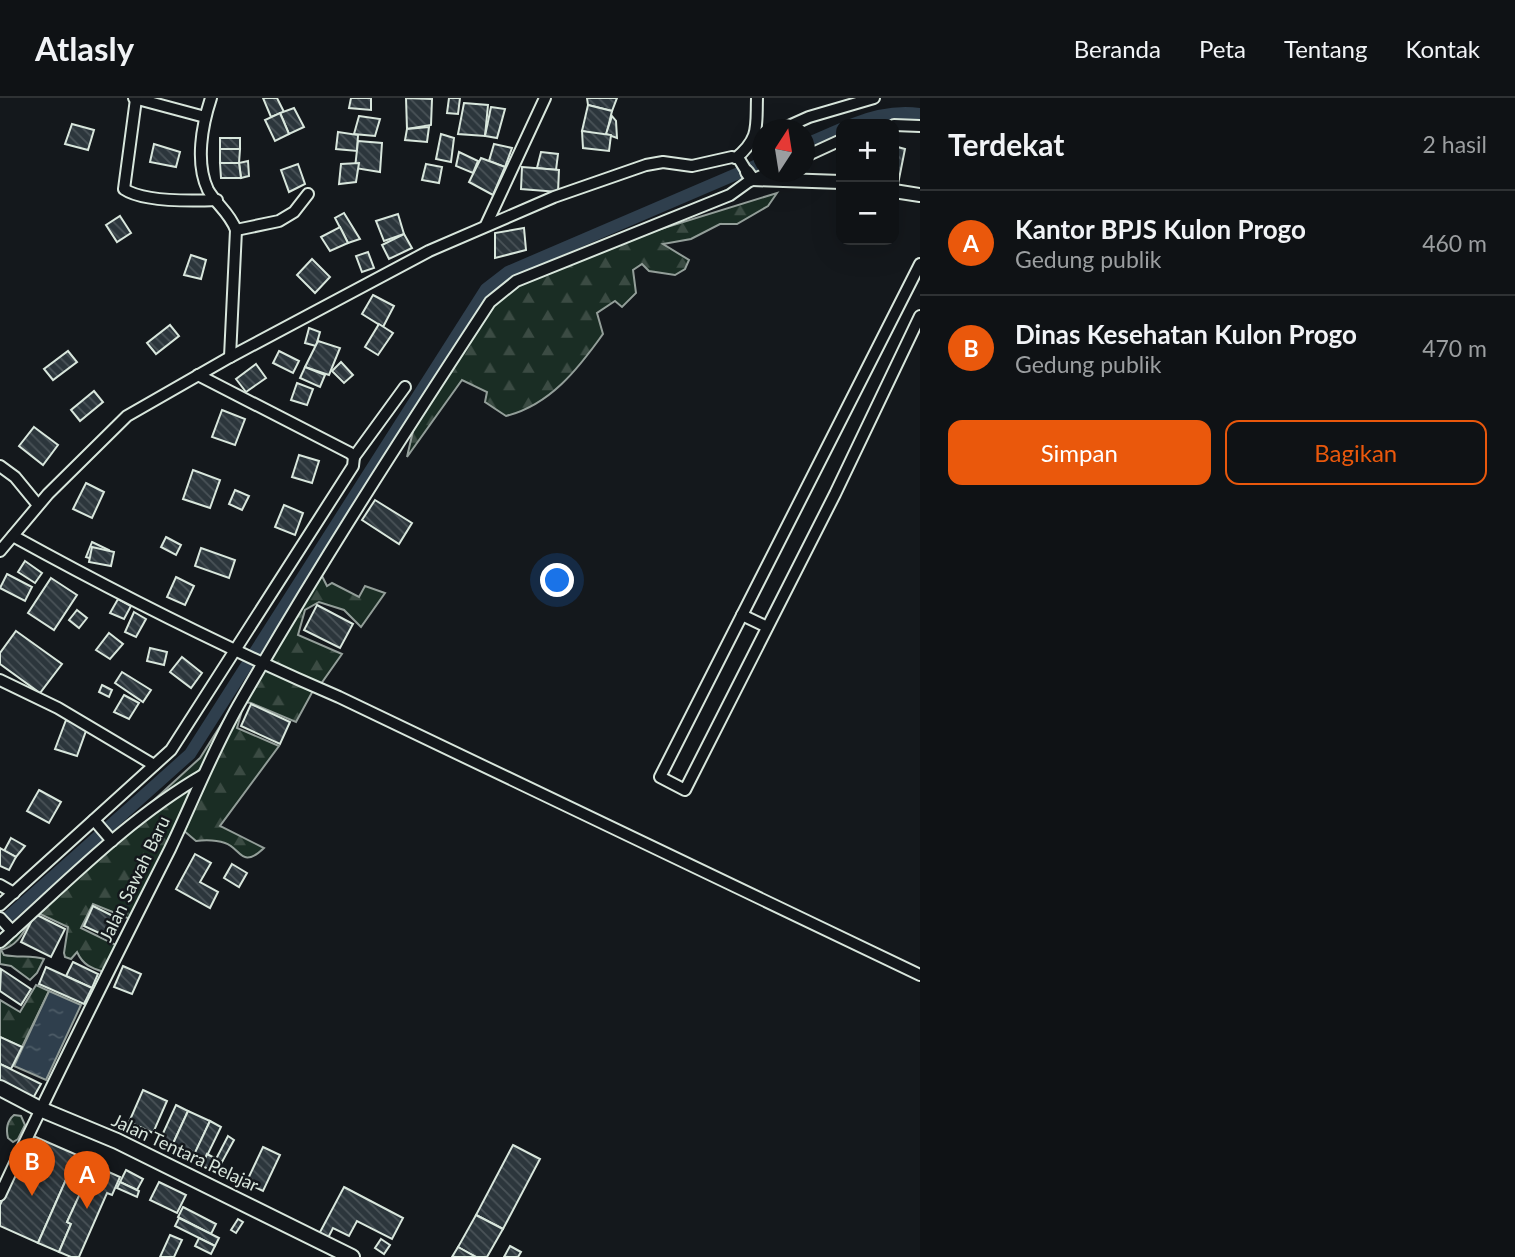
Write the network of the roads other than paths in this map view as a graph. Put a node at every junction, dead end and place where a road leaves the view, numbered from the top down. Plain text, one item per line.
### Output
1 (135, 98) edge
2 (211, 98) edge
3 (545, 98) edge
4 (757, 98) edge
5 (874, 98) edge
6 (205, 117) junction
7 (805, 119) edge
8 (899, 125) edge
9 (920, 126) edge
10 (836, 142) edge
11 (750, 146) joint
12 (815, 152) edge
13 (738, 158) junction
14 (752, 175) edge
15 (749, 176) junction
16 (836, 182) edge
17 (899, 192) edge
18 (308, 194) dead end
19 (920, 195) edge
20 (217, 200) junction
21 (486, 225) junction
22 (236, 230) junction
23 (920, 264) edge
24 (920, 316) edge
25 (230, 357) junction
26 (198, 374) junction
27 (405, 387) dead end
28 (354, 457) junction
29 (0, 466) edge
30 (38, 505) junction
31 (13, 536) junction
32 (0, 551) edge
33 (742, 615) junction
34 (767, 627) junction
35 (237, 652) junction
36 (260, 663) junction
37 (0, 680) edge
38 (154, 765) junction
39 (203, 775) junction
40 (96, 822) junction
41 (110, 839) junction
42 (0, 885) edge
43 (14, 892) junction
44 (0, 905) edge
45 (7, 925) edge
46 (0, 942) edge
47 (920, 975) edge
48 (0, 1088) edge
49 (40, 1109) junction
50 (0, 1195) edge
51 (352, 1257) edge

1 - 6 street
1 - 20 street
2 - 6 street
3 - 21 street
4 - 11 street
5 - 7 street
6 - 20 street
8 - 9 street
10 - 12 street
11 - 13 street
13 - 15 street
13 - 21 street
14 - 15 street, Jalan Sawah Baru
15 - 16 street
15 - 36 street, Jalan Sawah Baru
17 - 19 street
18 - 22 street
20 - 22 street
21 - 25 street
22 - 25 street
23 - 33 street
24 - 34 street
25 - 26 street
26 - 28 street
26 - 30 street
27 - 28 street
28 - 35 street
29 - 30 street
30 - 31 street
31 - 32 street
31 - 35 street
33 - 34 street
33 - 34 street
35 - 36 street
35 - 38 street
36 - 39 street, Jalan Sawah Baru
36 - 47 street
37 - 38 street
38 - 40 street
39 - 41 street
39 - 49 street, Jalan Sawah Baru
40 - 41 street
40 - 43 street
41 - 45 street
42 - 43 street
43 - 44 street
45 - 46 street
48 - 49 main road, Jalan Tentara Pelajar
49 - 50 street, Jalan Sawah Baru
49 - 51 main road, Jalan Tentara Pelajar

